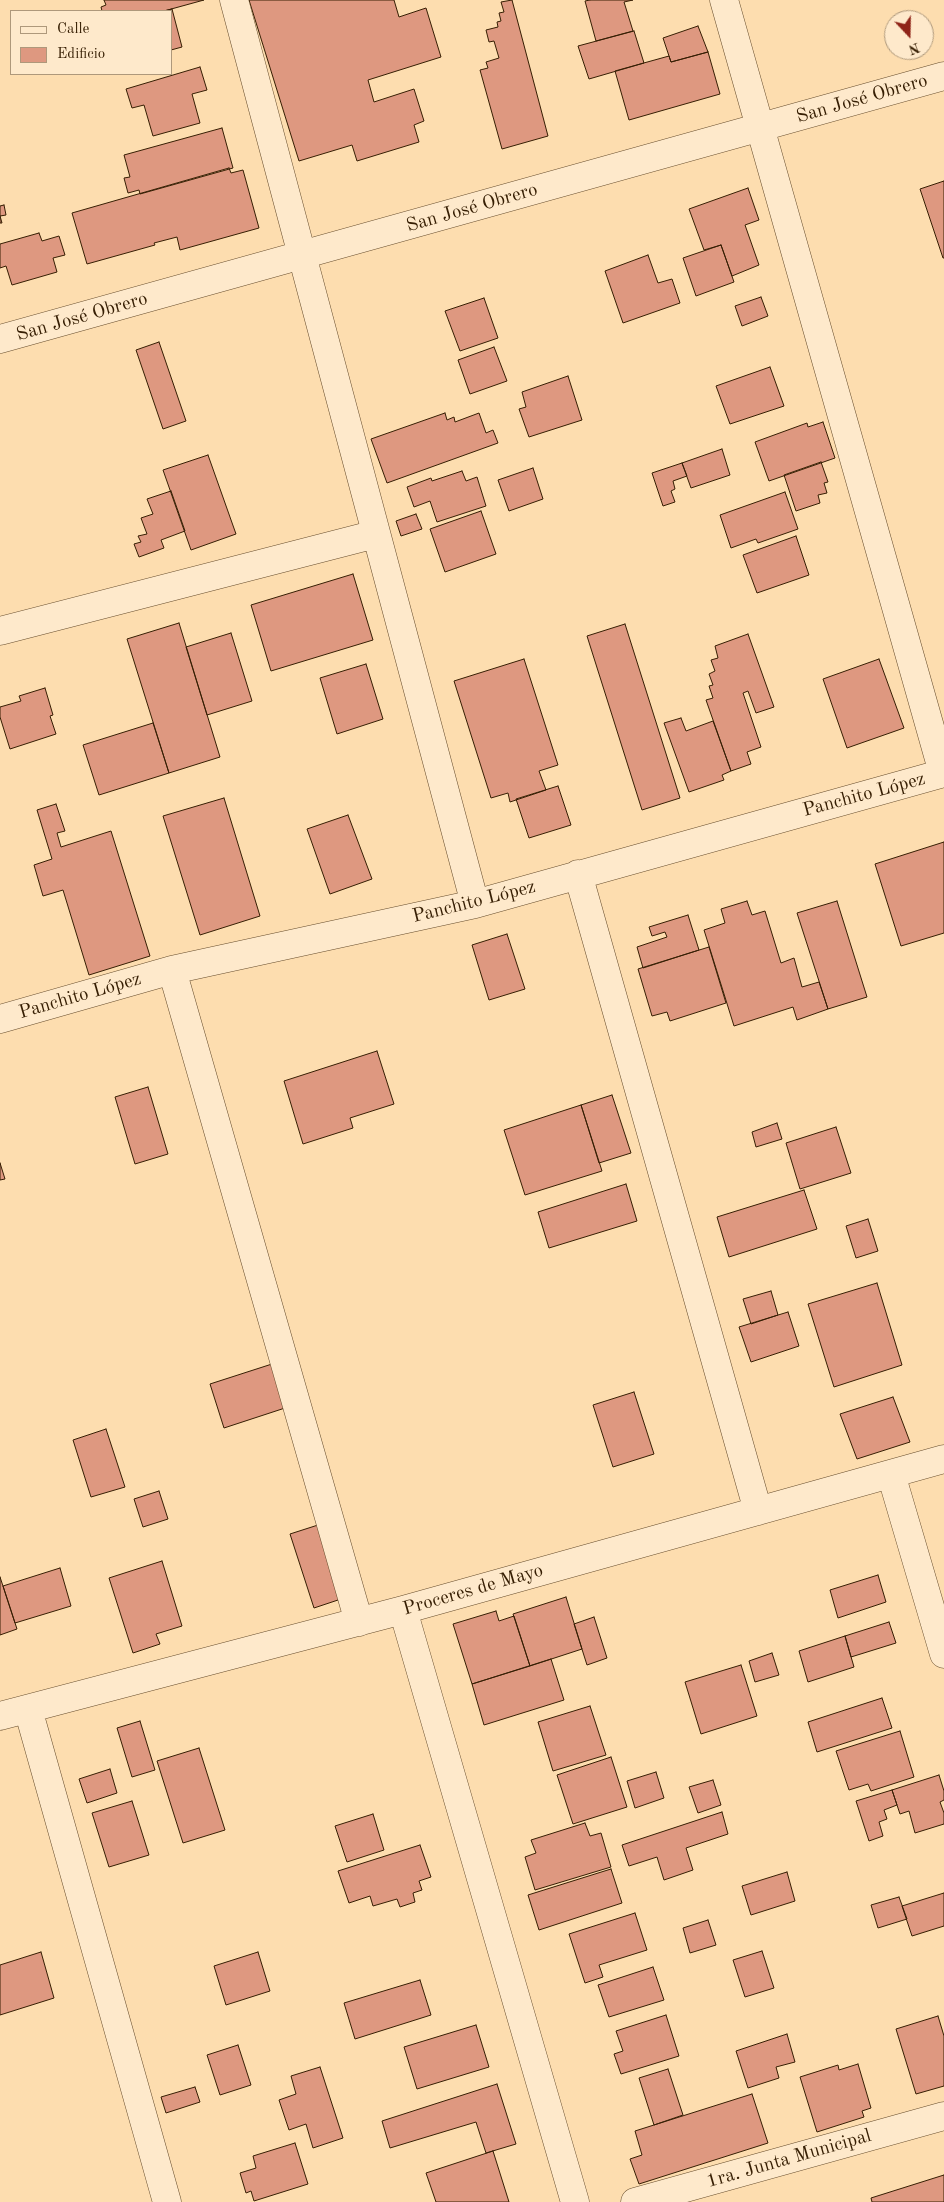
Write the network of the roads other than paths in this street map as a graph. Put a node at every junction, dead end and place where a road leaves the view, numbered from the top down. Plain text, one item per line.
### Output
1 (234, 0) edge
2 (724, 0) edge
3 (944, 76) edge
4 (760, 127) junction
5 (302, 255) junction
6 (0, 339) edge
7 (376, 534) junction
8 (0, 631) edge
9 (944, 773) edge
10 (578, 874) junction
11 (475, 904) junction
12 (172, 970) junction
13 (0, 1018) edge
14 (944, 1459) edge
15 (891, 1474) junction
16 (758, 1510) junction
17 (403, 1610) junction
18 (359, 1622) junction
19 (944, 1654) edge
20 (28, 1709) junction
21 (0, 1716) edge
22 (944, 2116) edge
23 (167, 2202) edge
24 (575, 2202) edge
25 (635, 2202) edge

1 - 5 street
2 - 4 street
3 - 4 street, San José Obrero
4 - 5 street, San José Obrero
4 - 9 street
5 - 6 street, San José Obrero
5 - 7 street
7 - 8 street
7 - 11 street
9 - 10 street, Panchito López
10 - 11 street, Panchito López
10 - 16 street
11 - 12 street, Panchito López
12 - 13 street, Panchito López
12 - 18 street
14 - 15 street, Proceres de Mayo
15 - 16 street, Proceres de Mayo
15 - 19 street
16 - 17 street, Proceres de Mayo
17 - 18 street, Proceres de Mayo
17 - 24 street
18 - 20 street, Proceres de Mayo
20 - 21 street, Proceres de Mayo
20 - 23 street
22 - 25 street, 1ra. Junta Municipal

